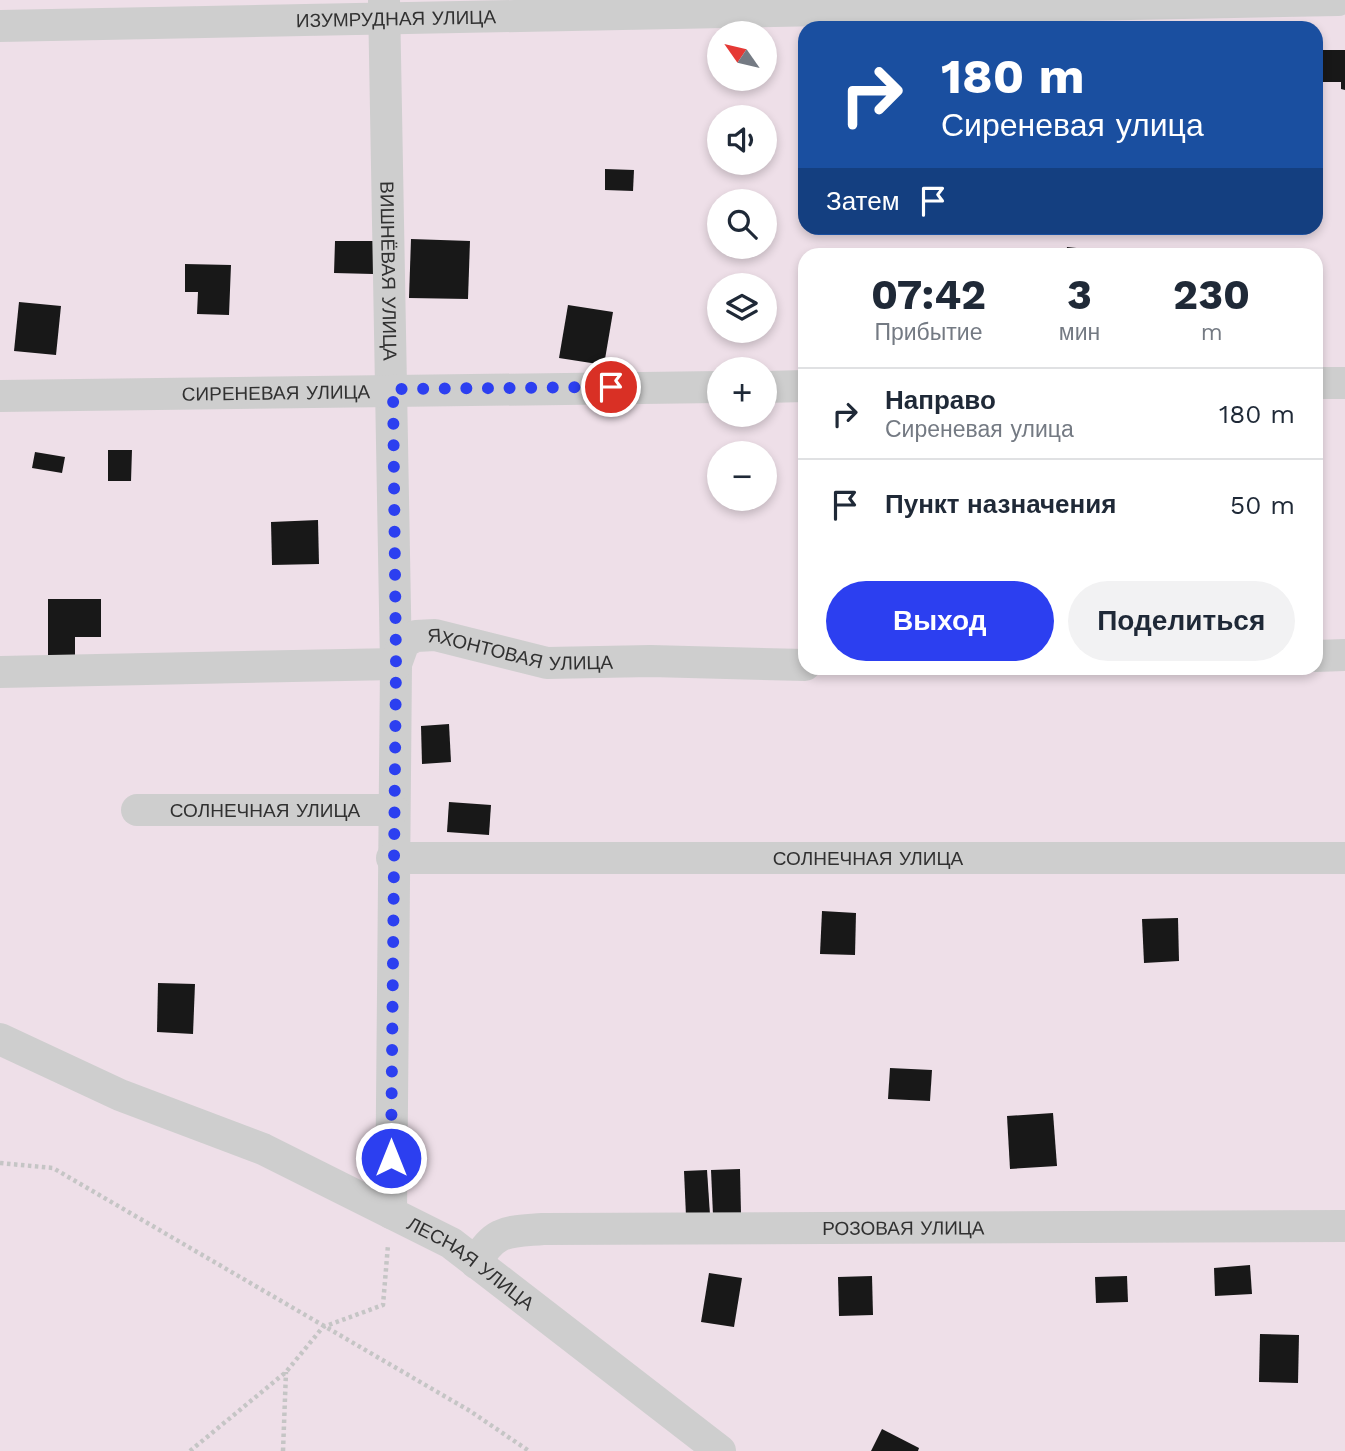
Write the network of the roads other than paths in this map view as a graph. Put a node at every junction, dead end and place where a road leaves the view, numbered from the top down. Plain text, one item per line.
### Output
1 (1338, 0) edge
2 (384, 10) edge
3 (0, 26) edge
4 (1323, 383) edge
5 (1345, 383) edge
6 (798, 386) edge
7 (707, 387) edge
8 (777, 387) edge
9 (393, 389) junction
10 (0, 396) edge
11 (1345, 655) edge
12 (1323, 656) edge
13 (396, 664) junction
14 (798, 665) edge
15 (0, 672) edge
16 (137, 810) dead end
17 (393, 810) junction
18 (392, 858) junction
19 (1345, 858) edge
20 (0, 1039) edge
21 (391, 1213) junction
22 (1345, 1226) edge
23 (476, 1263) junction
24 (720, 1451) edge

1 - 2 street, ИЗУМРУДНАЯ УЛИЦА
2 - 3 street, ИЗУМРУДНАЯ УЛИЦА
2 - 9 street, ВИШНЁВАЯ УЛИЦА
4 - 5 street
6 - 8 street
7 - 9 street, СИРЕНЕВАЯ УЛИЦА
9 - 10 street, СИРЕНЕВАЯ УЛИЦА
9 - 13 street, ВИШНЁВАЯ УЛИЦА
11 - 12 street
13 - 14 street, ЯХОНТОВАЯ УЛИЦА
13 - 15 street
13 - 17 street, ВИШНЁВАЯ УЛИЦА
16 - 17 street, СОЛНЕЧНАЯ УЛИЦА
17 - 18 street, ВИШНЁВАЯ УЛИЦА
18 - 19 street, СОЛНЕЧНАЯ УЛИЦА
18 - 21 street, ВИШНЁВАЯ УЛИЦА
20 - 21 street, ЛЕСНАЯ УЛИЦА
21 - 23 street, ЛЕСНАЯ УЛИЦА
22 - 23 street, РОЗОВАЯ УЛИЦА
23 - 24 street, ЛЕСНАЯ УЛИЦА

